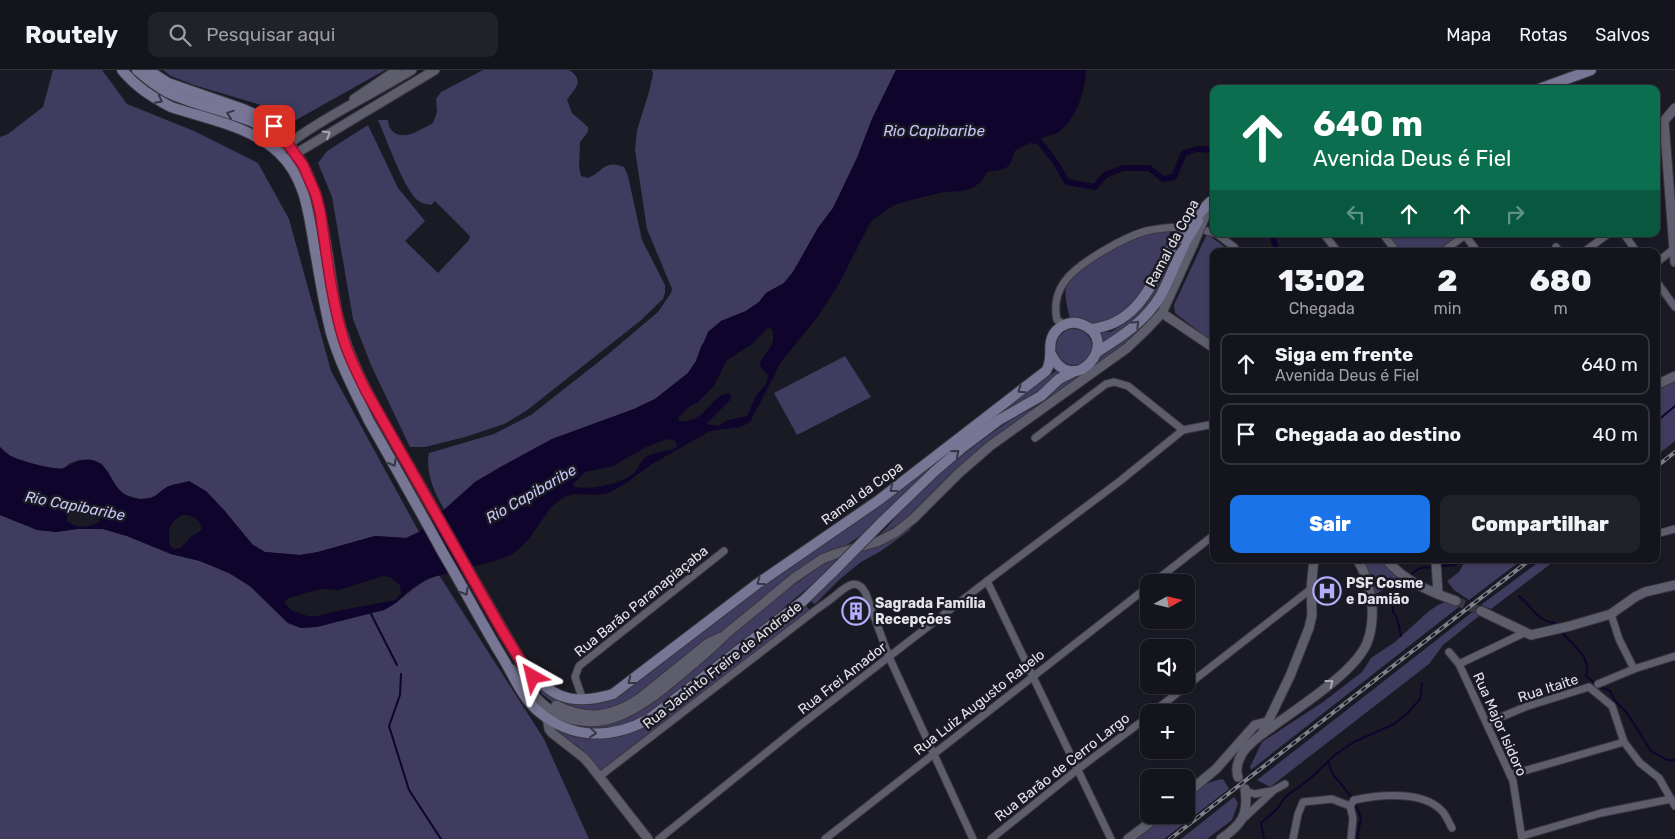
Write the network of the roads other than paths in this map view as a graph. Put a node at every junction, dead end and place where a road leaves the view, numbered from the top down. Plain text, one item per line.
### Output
1 (122, 70) edge
2 (137, 70) edge
3 (148, 70) edge
4 (397, 70) edge
5 (412, 70) edge
6 (435, 70) edge
7 (1591, 70) edge
8 (1550, 85) edge
9 (1675, 108) edge
10 (335, 115) junction
11 (1660, 122) edge
12 (279, 137) junction
13 (288, 144) junction
14 (296, 154) junction
15 (282, 156) junction
16 (1210, 202) edge
17 (1210, 204) edge
18 (1210, 231) edge
19 (1220, 237) edge
20 (1326, 237) edge
21 (1385, 237) edge
22 (1461, 237) edge
23 (1467, 237) edge
24 (1604, 237) edge
25 (1626, 237) edge
26 (1189, 243) junction
27 (1235, 248) edge
28 (1335, 248) edge
29 (1394, 248) edge
30 (1448, 248) edge
31 (1475, 248) edge
32 (1589, 248) edge
33 (1634, 248) edge
34 (1674, 248) edge
35 (1660, 260) edge
36 (1675, 262) edge
37 (1660, 286) edge
38 (1675, 307) edge
39 (1162, 313) junction
40 (1064, 324) junction
41 (1090, 329) junction
42 (340, 343) junction
43 (1210, 345) edge
44 (1097, 352) junction
45 (1051, 354) junction
46 (1092, 368) junction
47 (1077, 371) junction
48 (1675, 376) edge
49 (1660, 383) edge
50 (1210, 425) edge
51 (1183, 430) junction
52 (1035, 438) dead end
53 (1675, 529) edge
54 (1660, 533) edge
55 (1210, 538) edge
56 (724, 551) dead end
57 (1314, 563) edge
58 (1359, 563) edge
59 (1390, 563) edge
60 (1436, 564) edge
61 (1164, 574) edge
62 (987, 581) junction
63 (1675, 585) edge
64 (1311, 589) junction
65 (1140, 593) edge
66 (1438, 594) junction
67 (802, 601) junction
68 (1456, 601) tunnel mouth
69 (817, 609) junction
70 (1481, 610) tunnel mouth
71 (1611, 614) junction
72 (726, 634) junction
73 (1527, 634) junction
74 (1449, 652) dead end
75 (1675, 656) edge
76 (889, 657) junction
77 (505, 661) junction
78 (522, 663) junction
79 (1459, 664) junction
80 (1634, 669) junction
81 (1033, 676) junction
82 (1598, 684) dead end
83 (583, 700) junction
84 (1278, 700) junction
85 (1163, 704) edge
86 (1291, 713) junction
87 (547, 718) junction
88 (1267, 722) junction
89 (1140, 723) edge
90 (1487, 723) junction
91 (1262, 734) junction
92 (1624, 742) junction
93 (933, 753) junction
94 (1078, 768) junction
95 (1510, 775) junction
96 (600, 776) junction
97 (1238, 777) dead end
98 (1285, 784) dead end
99 (1195, 786) edge
100 (1245, 790) joint
101 (1274, 790) junction
102 (1673, 803) edge
103 (1350, 806) junction
104 (1243, 820) junction
105 (1148, 824) edge
106 (1452, 828) dead end
107 (1522, 838) edge
108 (648, 839) edge
109 (659, 839) edge
110 (824, 839) edge
111 (973, 839) edge
112 (990, 839) edge
113 (1111, 839) edge
114 (1128, 839) edge
115 (1221, 839) edge
116 (1293, 839) edge
117 (1352, 839) edge

1 -> 15 main road
12 -> 2 main road
3 - 12 main road
4 - 10 street
5 - 10 street
14 -> 6 street
7 - 8 main road
9 - 11 street
10 - 13 street
11 - 34 street
12 - 13 main road
13 - 14 main road
13 - 15 street
14 - 15 street
14 - 42 main road
15 - 42 main road
16 - 41 main road, Ramal da Copa, bridge
17 - 26 main road, Ramal da Copa, bridge
18 - 40 street
19 - 27 street
20 - 28 street
21 - 29 street
22 - 30 street
23 - 31 street
24 - 32 street
25 - 33 street
26 - 39 street
44 -> 26 main road, Ramal da Copa
34 - 35 street
34 - 36 street
37 - 38 street
39 - 43 street
39 - 46 street
40 - 41 main road, Ramal da Copa
40 - 45 main road, Ramal da Copa
41 - 44 main road
42 -> 77 main road, Ramal da Copa
42 - 78 main road, Ramal da Copa
44 - 46 main road
45 - 47 main road
45 -> 83 main road, Ramal da Copa
46 - 47 main road
46 - 72 street
67 -> 47 main road, Ramal da Copa, bridge
48 - 49 street
50 - 51 street, Rua Frei Amador
51 - 52 street
51 - 62 street, Rua Frei Amador
53 - 54 street
55 - 61 street
56 - 83 street, Rua Barão Paranapiaçaba
57 - 64 street
86 -> 58 street
59 - 66 street
60 - 66 street
62 - 76 street, Rua Frei Amador
62 - 81 street
63 - 71 street
64 - 84 street
64 - 85 street
65 - 81 street, Rua Luiz Augusto Rabelo
66 - 68 street
67 - 69 street
87 -> 67 main road, Ramal da Copa
69 - 76 street, Rua Jacinto Freire de Andrade
69 - 96 street, Rua Jacinto Freire de Andrade
70 - 73 street
71 - 73 street
71 - 80 street
72 - 77 street
72 - 78 street
73 - 79 street
74 - 79 street, Rua Major Isidoro
75 - 80 street, Rua Itaite
76 - 93 street
76 - 109 street, Rua Frei Amador
77 - 87 main road, Ramal da Copa
78 - 83 main road, Ramal da Copa
79 - 90 street, Rua Major Isidoro
80 - 82 street, Rua Itaite
81 - 93 street, Rua Luiz Augusto Rabelo
81 - 94 street
84 - 86 street
84 - 88 street
86 - 91 street
87 - 96 street
88 - 91 street
88 - 99 street
89 - 94 street, Rua Barão de Cerro Largo
90 - 92 street, Rua Itaite
90 - 95 street, Rua Major Isidoro
91 - 97 street
92 - 95 street
92 - 102 street
93 - 110 street, Rua Luiz Augusto Rabelo
93 - 111 street
94 - 112 street, Rua Barão de Cerro Largo
94 - 113 street
95 - 107 street, Rua Major Isidoro
96 - 108 street
98 - 101 street
100 - 101 street
100 - 104 street
101 - 104 street
102 - 107 street
103 - 106 street
103 - 116 street
103 - 117 street
104 - 115 street
105 - 114 street

